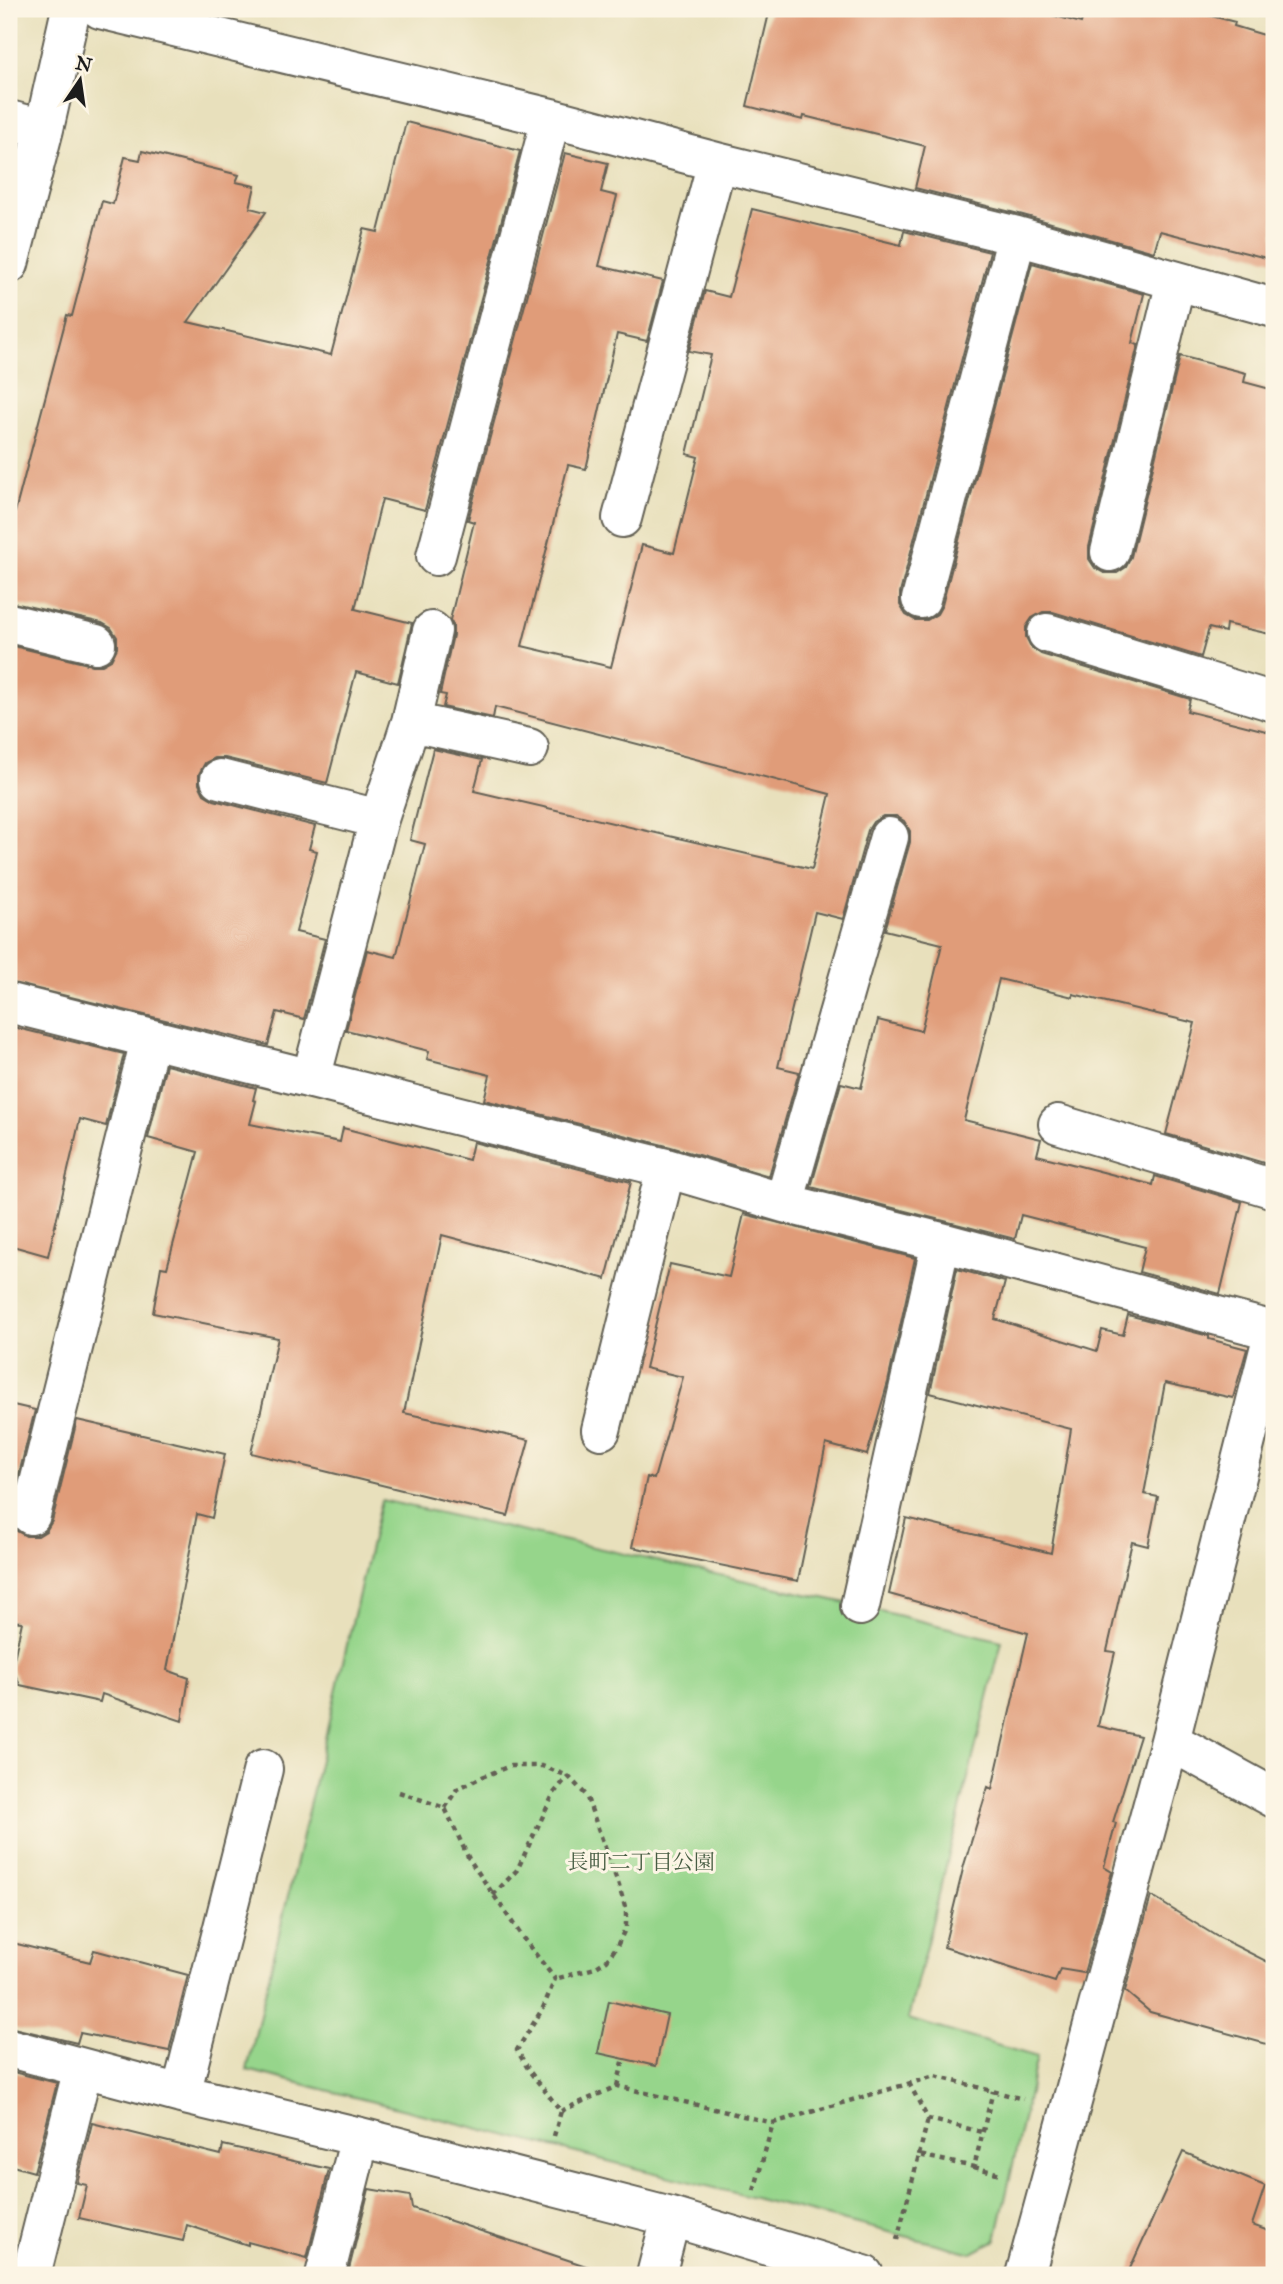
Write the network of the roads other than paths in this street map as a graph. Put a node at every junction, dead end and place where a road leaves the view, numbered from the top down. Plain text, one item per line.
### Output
1 (71, 9) edge
2 (100, 9) edge
3 (551, 118) junction
4 (26, 125) edge
5 (717, 162) junction
6 (1017, 236) junction
7 (9, 264) edge
8 (1176, 281) junction
9 (1274, 309) edge
10 (622, 518) dead end
11 (1110, 552) dead end
12 (436, 556) dead end
13 (921, 599) dead end
14 (9, 623) edge
15 (432, 632) dead end
16 (1047, 633) dead end
17 (96, 644) dead end
18 (1274, 702) edge
19 (411, 722) junction
20 (529, 748) dead end
21 (220, 779) dead end
22 (379, 820) junction
23 (889, 837) dead end
24 (9, 1003) edge
25 (150, 1040) junction
26 (311, 1079) junction
27 (1058, 1124) dead end
28 (666, 1168) junction
29 (1274, 1189) edge
30 (784, 1203) junction
31 (941, 1242) junction
32 (1274, 1331) edge
33 (601, 1430) dead end
34 (31, 1515) dead end
35 (860, 1606) dead end
36 (1170, 1741) junction
37 (263, 1769) dead end
38 (1274, 1798) edge
39 (9, 2048) edge
40 (83, 2068) junction
41 (181, 2094) junction
42 (360, 2137) junction
43 (671, 2217) junction
44 (31, 2275) edge
45 (325, 2275) edge
46 (656, 2275) edge
47 (864, 2275) edge
48 (1025, 2275) edge

1 - 4 street
2 - 3 street
3 - 5 street
3 - 12 street
4 - 7 street
5 - 6 street
5 - 10 street
6 - 8 street
6 - 13 street
8 - 9 street
8 - 11 street
14 - 17 street
15 - 19 street
16 - 18 street
19 - 20 street
19 - 22 street
21 - 22 street
22 - 26 street
23 - 30 street
24 - 25 street
25 - 26 street
25 - 34 street
26 - 28 street
27 - 29 street
28 - 30 street
28 - 33 street
30 - 31 street
31 - 32 street
31 - 35 street
32 - 36 street
36 - 38 street
36 - 48 street
37 - 41 street
39 - 40 street
40 - 41 street
40 - 44 street
41 - 42 street
42 - 43 street
42 - 45 street
43 - 46 street
43 - 47 street

